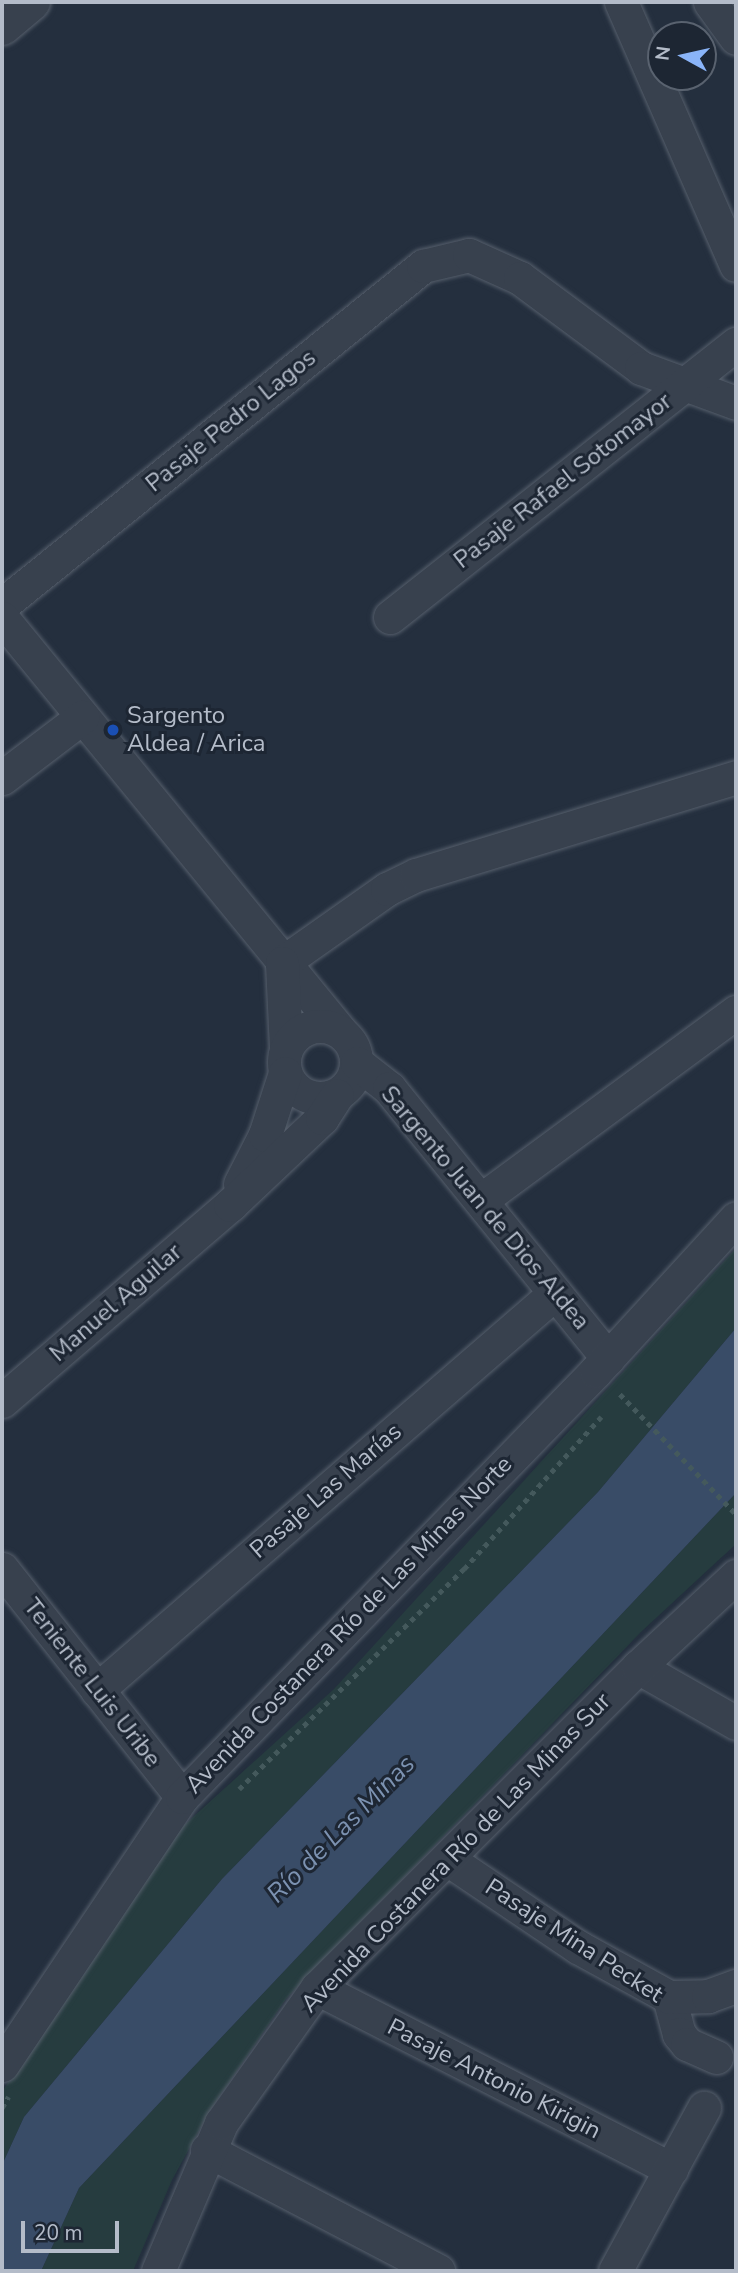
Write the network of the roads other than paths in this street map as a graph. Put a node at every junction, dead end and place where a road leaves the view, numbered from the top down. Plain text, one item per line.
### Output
1 (31, 2) edge
2 (621, 2) edge
3 (710, 2) edge
4 (2, 26) edge
5 (736, 38) edge
6 (736, 265) edge
7 (736, 344) edge
8 (689, 382) junction
9 (736, 403) edge
10 (2, 605) edge
11 (390, 617) dead end
12 (2, 618) edge
13 (82, 717) junction
14 (736, 777) edge
15 (2, 778) edge
16 (282, 962) junction
17 (736, 1012) edge
18 (340, 1031) junction
19 (286, 1060) junction
20 (357, 1063) junction
21 (337, 1095) junction
22 (481, 1200) junction
23 (230, 1205) junction
24 (736, 1218) edge
25 (555, 1293) junction
26 (608, 1358) junction
27 (2, 1401) edge
28 (736, 1576) edge
29 (4, 1584) edge
30 (638, 1667) junction
31 (97, 1689) junction
32 (736, 1723) edge
33 (182, 1797) junction
34 (449, 1860) junction
35 (736, 1986) edge
36 (317, 1988) junction
37 (669, 1997) junction
38 (716, 2057) dead end
39 (9, 2074) edge
40 (704, 2108) dead end
41 (206, 2150) junction
42 (671, 2169) junction
43 (158, 2271) edge
44 (438, 2271) edge
45 (615, 2271) edge

1 - 4 street
2 - 6 street
3 - 5 street
7 - 8 street, Pasaje Rafael Sotomayor
8 - 9 street
8 - 10 street, Pasaje Pedro Lagos
8 - 11 street, Pasaje Rafael Sotomayor
12 - 13 street
13 - 15 street
13 - 16 street
14 - 16 street
16 - 18 street
16 - 19 street
17 - 22 street
18 - 19 street
18 - 20 street
19 - 21 street
19 - 23 street, Manuel Aguilar
20 - 21 street
20 - 22 street, Sargento Juan de Dios Aldea
21 - 23 street, Manuel Aguilar
22 - 25 street, Sargento Juan de Dios Aldea
23 - 27 street, Manuel Aguilar
24 - 26 street, Avenida Costanera Río de Las Minas Norte
25 - 26 street, Sargento Juan de Dios Aldea
25 - 31 street, Pasaje Las Marías
26 - 33 street, Avenida Costanera Río de Las Minas Norte
28 - 30 street, Avenida Costanera Río de Las Minas Sur
29 - 31 street, Teniente Luis Uribe
30 - 32 street
30 - 34 street, Avenida Costanera Río de Las Minas Sur
31 - 33 street, Teniente Luis Uribe
33 - 39 street, Avenida Costanera Río de Las Minas Norte
34 - 36 street, Avenida Costanera Río de Las Minas Sur
34 - 37 street, Pasaje Mina Pecket
35 - 37 street
36 - 41 street, Avenida Costanera Río de Las Minas Sur
36 - 42 street, Pasaje Antonio Kirigin
37 - 38 street, Pasaje Mina Pecket
40 - 42 street
41 - 43 street, Avenida Costanera Río de Las Minas Sur
41 - 44 street
42 - 45 street

